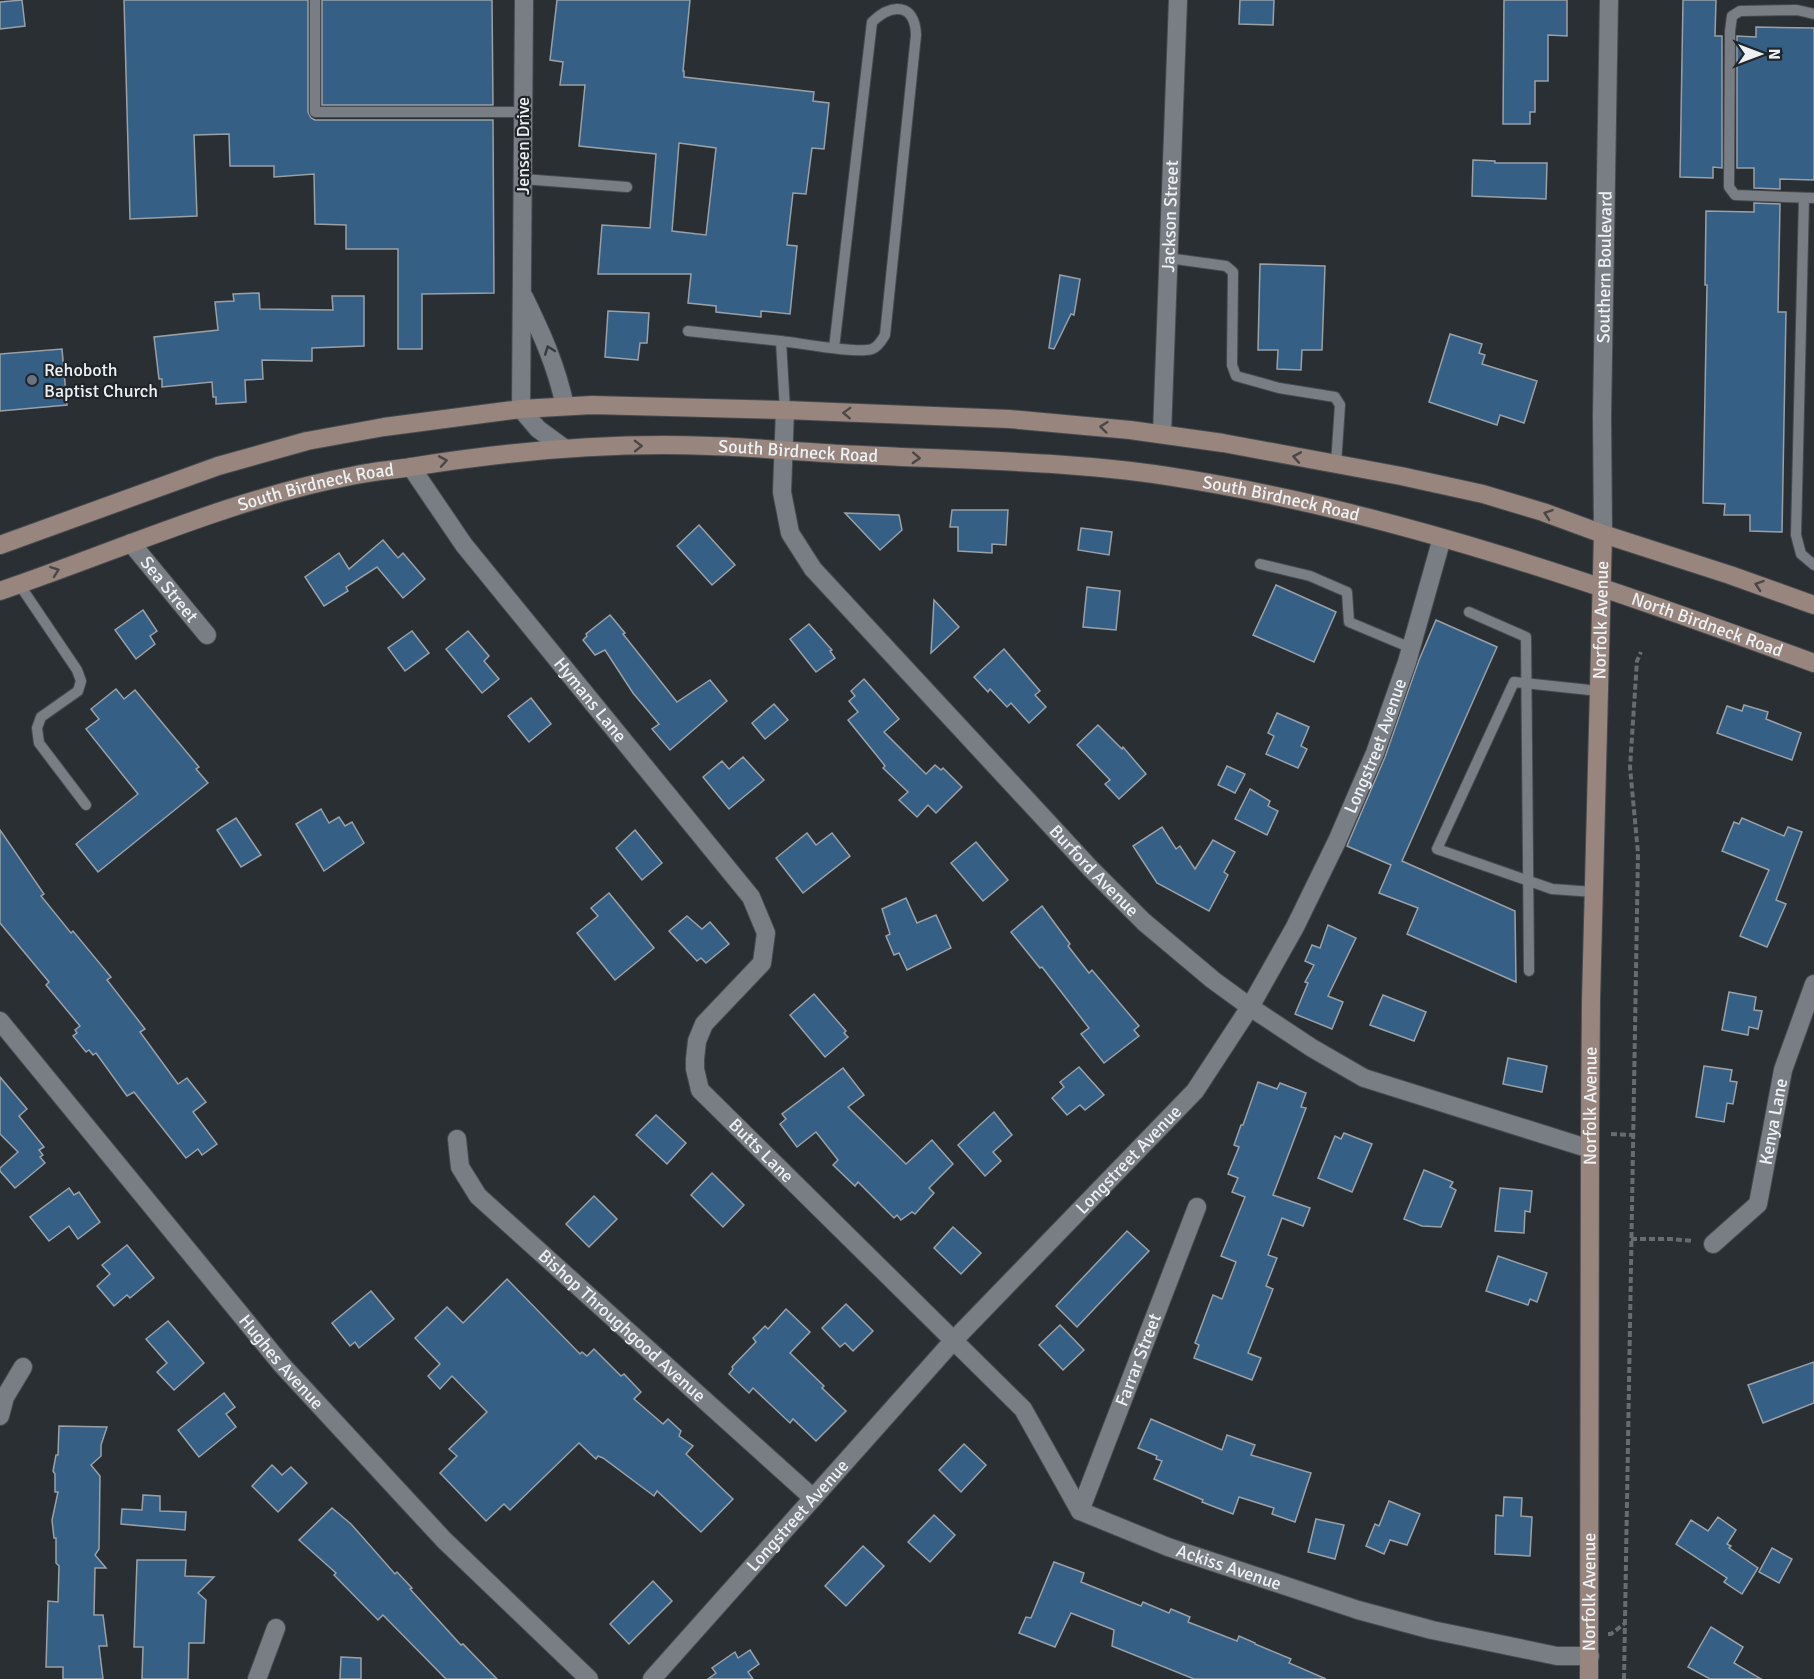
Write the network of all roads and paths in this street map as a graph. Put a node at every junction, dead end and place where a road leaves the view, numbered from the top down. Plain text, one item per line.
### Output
1 (315, 0) edge
2 (524, 0) edge
3 (1178, 0) edge
4 (1609, 0) edge
5 (1814, 14) edge
6 (523, 112) junction
7 (523, 179) junction
8 (627, 187) dead end
9 (1809, 198) edge
10 (1168, 258) junction
11 (522, 292) junction
12 (688, 331) dead end
13 (780, 341) junction
14 (834, 348) junction
15 (565, 406) junction
16 (521, 409) junction
17 (785, 410) junction
18 (1162, 434) junction
19 (564, 448) junction
20 (783, 452) junction
21 (1336, 464) junction
22 (411, 467) junction
23 (1603, 534) junction
24 (1442, 538) junction
25 (131, 543) junction
26 (0, 545) edge
27 (1260, 564) dead end
28 (1814, 565) edge
29 (19, 584) junction
30 (1602, 588) junction
31 (0, 591) edge
32 (1814, 605) edge
33 (1469, 612) dead end
34 (207, 635) dead end
35 (1411, 648) junction
36 (1641, 652) dead end
37 (1814, 663) edge
38 (1528, 683) junction
39 (1599, 691) junction
40 (86, 805) dead end
41 (1528, 882) junction
42 (1594, 892) junction
43 (766, 933) joint
44 (1528, 971) dead end
45 (1814, 984) edge
46 (1250, 1007) junction
47 (0, 1021) edge
48 (1611, 1134) dead end
49 (1633, 1134) junction
50 (457, 1139) dead end
51 (1590, 1149) junction
52 (1197, 1207) dead end
53 (1631, 1239) junction
54 (1713, 1244) joint
55 (953, 1341) junction
56 (23, 1367) dead end
57 (0, 1416) edge
58 (813, 1498) junction
59 (1080, 1511) junction
60 (276, 1628) dead end
61 (1590, 1656) junction
62 (256, 1679) edge
63 (589, 1679) edge
64 (652, 1679) edge
65 (1589, 1679) edge
66 (1624, 1679) edge

1 - 6 lane
2 - 6 street, Jensen Drive
3 - 10 street, Jackson Street
4 - 23 street, Southern Boulevard
5 - 9 lane
6 - 7 street, Jensen Drive
7 - 8 lane
7 - 11 street, Jensen Drive
9 - 28 lane
10 - 18 street, Jackson Street
10 - 21 lane
15 -> 11 street, Jensen Drive
11 - 16 street, Jensen Drive
12 - 13 lane
13 - 14 lane
13 - 17 lane
14 - 14 lane
15 - 16 main road
15 - 17 main road
16 - 19 street
16 - 26 main road
18 -> 17 main road
17 - 20 street, Burford Avenue
21 -> 18 main road
19 -> 20 main road, South Birdneck Road
22 -> 19 main road, South Birdneck Road
20 -> 24 main road, South Birdneck Road
20 - 46 street, Burford Avenue
23 -> 21 main road
22 - 25 main road, South Birdneck Road
22 - 43 street, Hymans Lane
23 - 30 main road, Norfolk Avenue
32 -> 23 main road
24 - 30 main road, South Birdneck Road
24 - 35 street, Longstreet Avenue
29 -> 25 main road, South Birdneck Road
25 - 34 street, Sea Street
27 - 35 lane
29 - 31 main road, South Birdneck Road
29 - 40 lane
30 - 37 main road, North Birdneck Road
30 - 39 main road, Norfolk Avenue
33 - 38 lane
35 - 46 street, Longstreet Avenue
36 - 49 path
38 - 39 lane
38 - 41 lane
38 - 41 lane
39 - 42 main road, Norfolk Avenue
41 - 42 lane
41 - 44 lane
42 - 51 main road, Norfolk Avenue
43 - 55 street, Butts Lane
45 - 54 street, Kenya Lane
46 - 51 street, Burford Avenue
46 - 55 street, Longstreet Avenue
47 - 63 street, Hughes Avenue
48 - 49 path
49 - 53 path
50 - 58 street, Bishop Throughgood Avenue
51 - 61 main road, Norfolk Avenue
52 - 59 street, Farrar Street
53 - 54 path
53 - 66 path
55 - 58 street, Longstreet Avenue
55 - 59 street
56 - 57 street
58 - 64 street, Longstreet Avenue
59 - 61 street, Ackiss Avenue
60 - 62 street
61 - 65 main road, Norfolk Avenue

